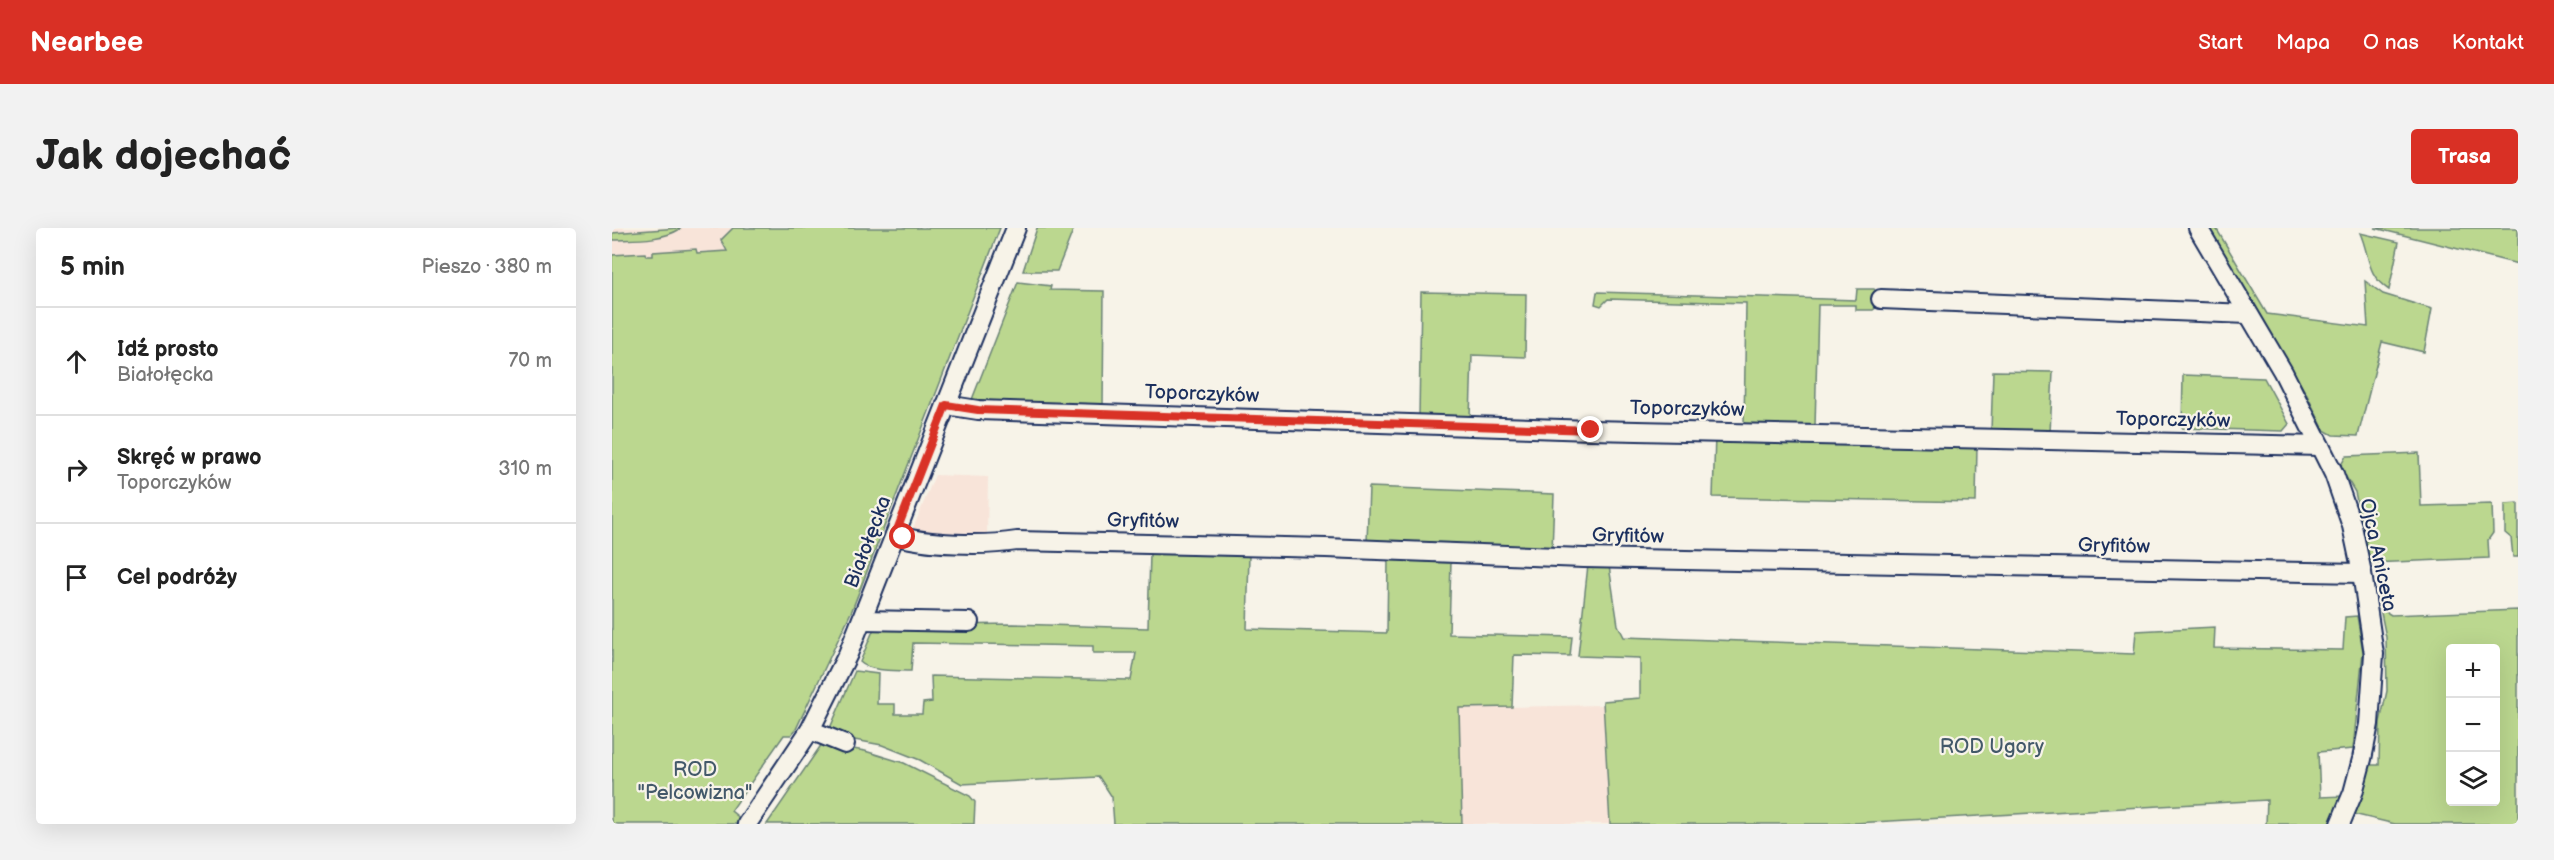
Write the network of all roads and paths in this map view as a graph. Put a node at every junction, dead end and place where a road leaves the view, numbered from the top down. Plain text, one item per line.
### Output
1 (1016, 228) edge
2 (2198, 228) edge
3 (1881, 299) dead end
4 (2248, 314) junction
5 (946, 405) junction
6 (2320, 446) junction
7 (895, 535) junction
8 (2362, 573) junction
9 (862, 620) junction
10 (969, 622) dead end
11 (810, 730) junction
12 (845, 744) dead end
13 (747, 824) edge
14 (2340, 824) edge

1 - 5 street, Białołęcka
2 - 4 street, Ojca Aniceta
3 - 4 street
4 - 6 street, Ojca Aniceta
5 - 6 street, Toporczyków
5 - 7 street, Białołęcka
6 - 8 street, Ojca Aniceta
7 - 8 street, Gryfitów
7 - 9 street, Białołęcka
8 - 14 street, Ojca Aniceta
9 - 10 street
9 - 11 street, Białołęcka
11 - 12 street
11 - 13 street, Białołęcka

